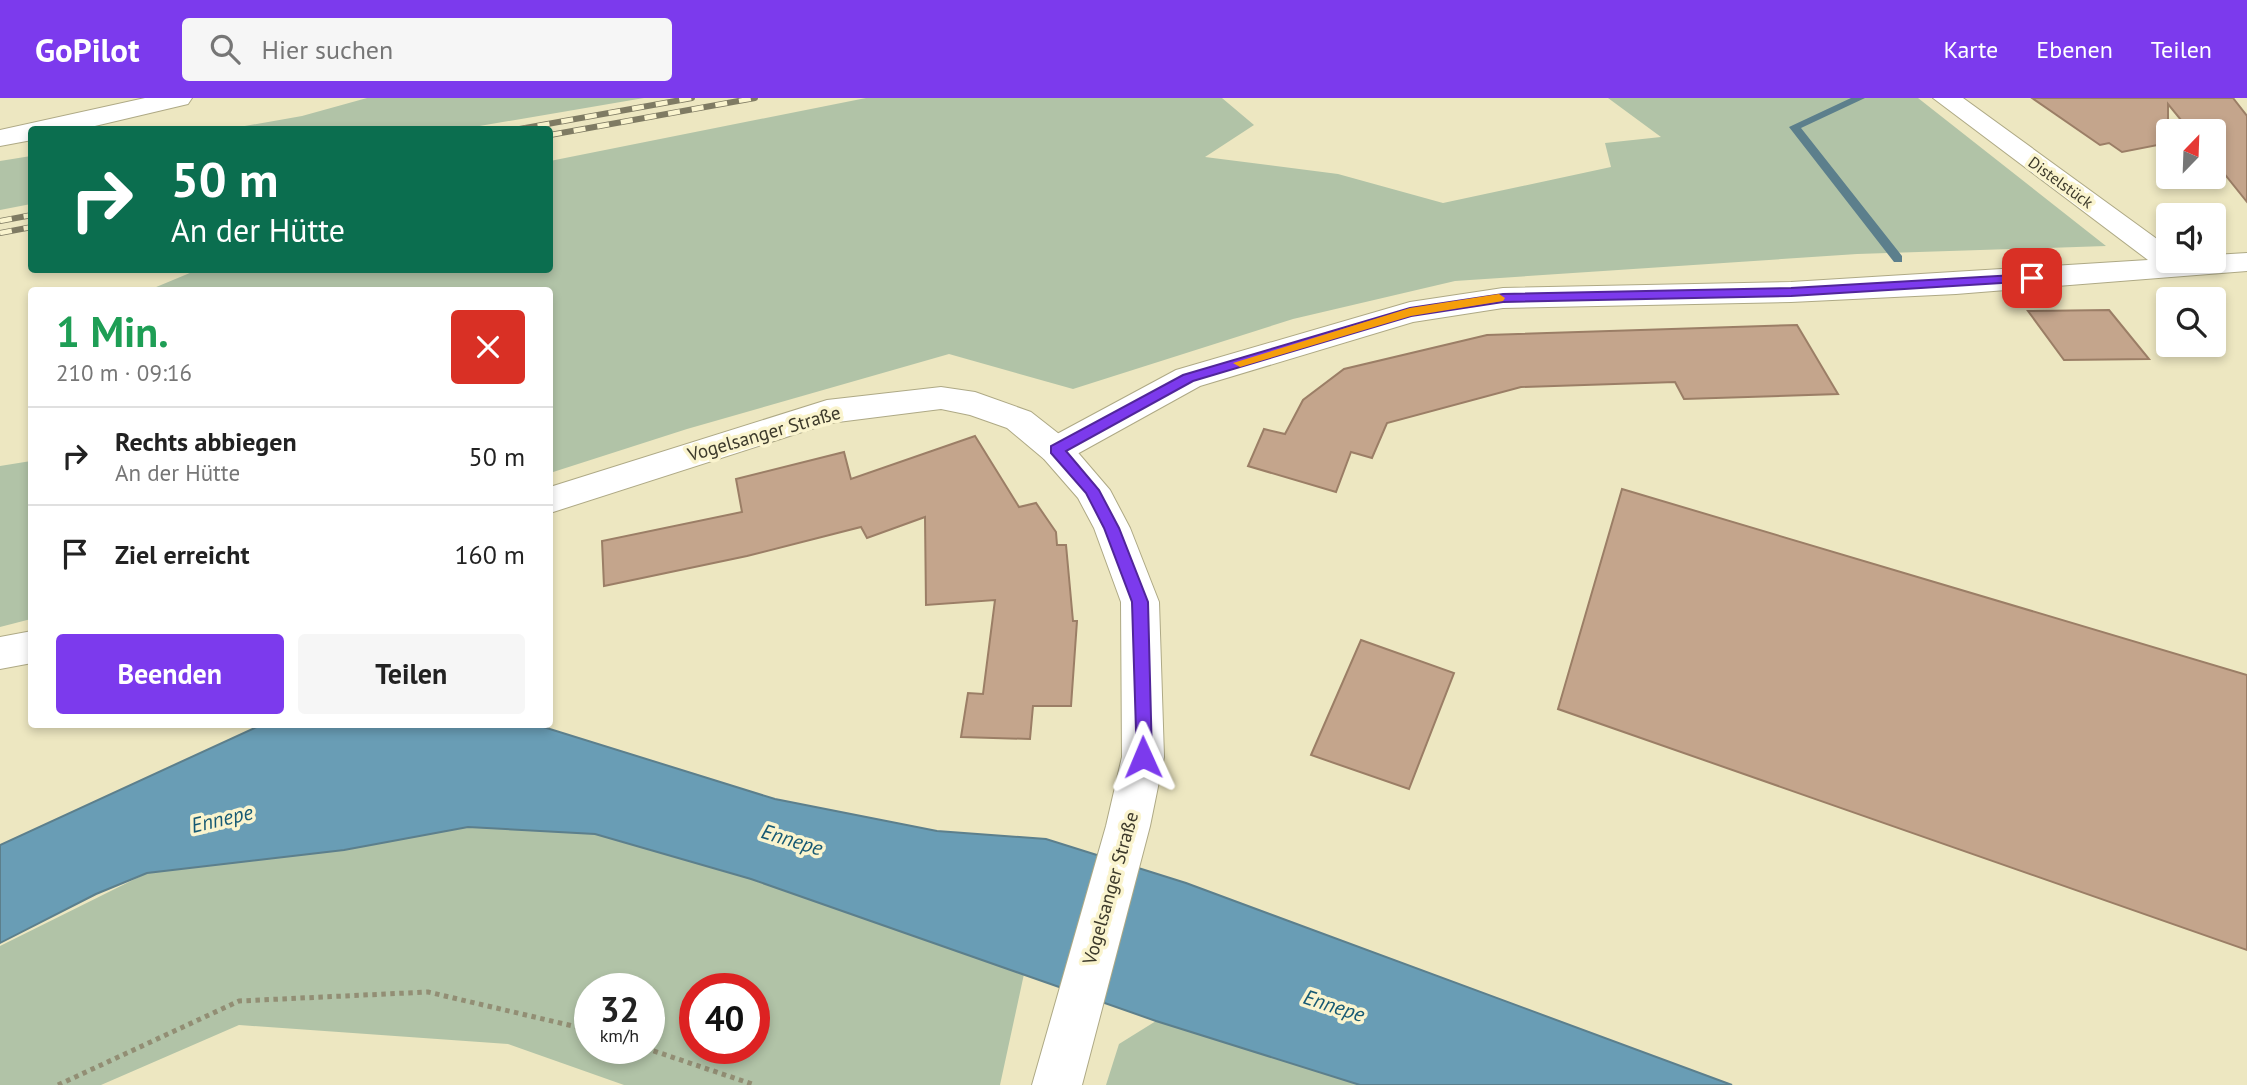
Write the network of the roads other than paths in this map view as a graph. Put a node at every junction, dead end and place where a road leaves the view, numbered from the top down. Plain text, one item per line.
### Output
1 (179, 98) edge
2 (1946, 98) edge
3 (138, 102) edge
4 (55, 126) edge
5 (28, 133) edge
6 (0, 138) edge
7 (2156, 252) edge
8 (2247, 262) edge
9 (2226, 263) edge
10 (2156, 268) edge
11 (1056, 450) junction
12 (553, 499) edge
13 (28, 648) edge
14 (0, 653) edge
15 (1062, 1063) edge

1 - 3 street
2 - 7 street, Distelstück
3 - 4 street
5 - 6 street
8 - 9 street
10 - 11 street
11 - 12 street, Vogelsanger Straße
11 - 15 street, Vogelsanger Straße
13 - 14 street

